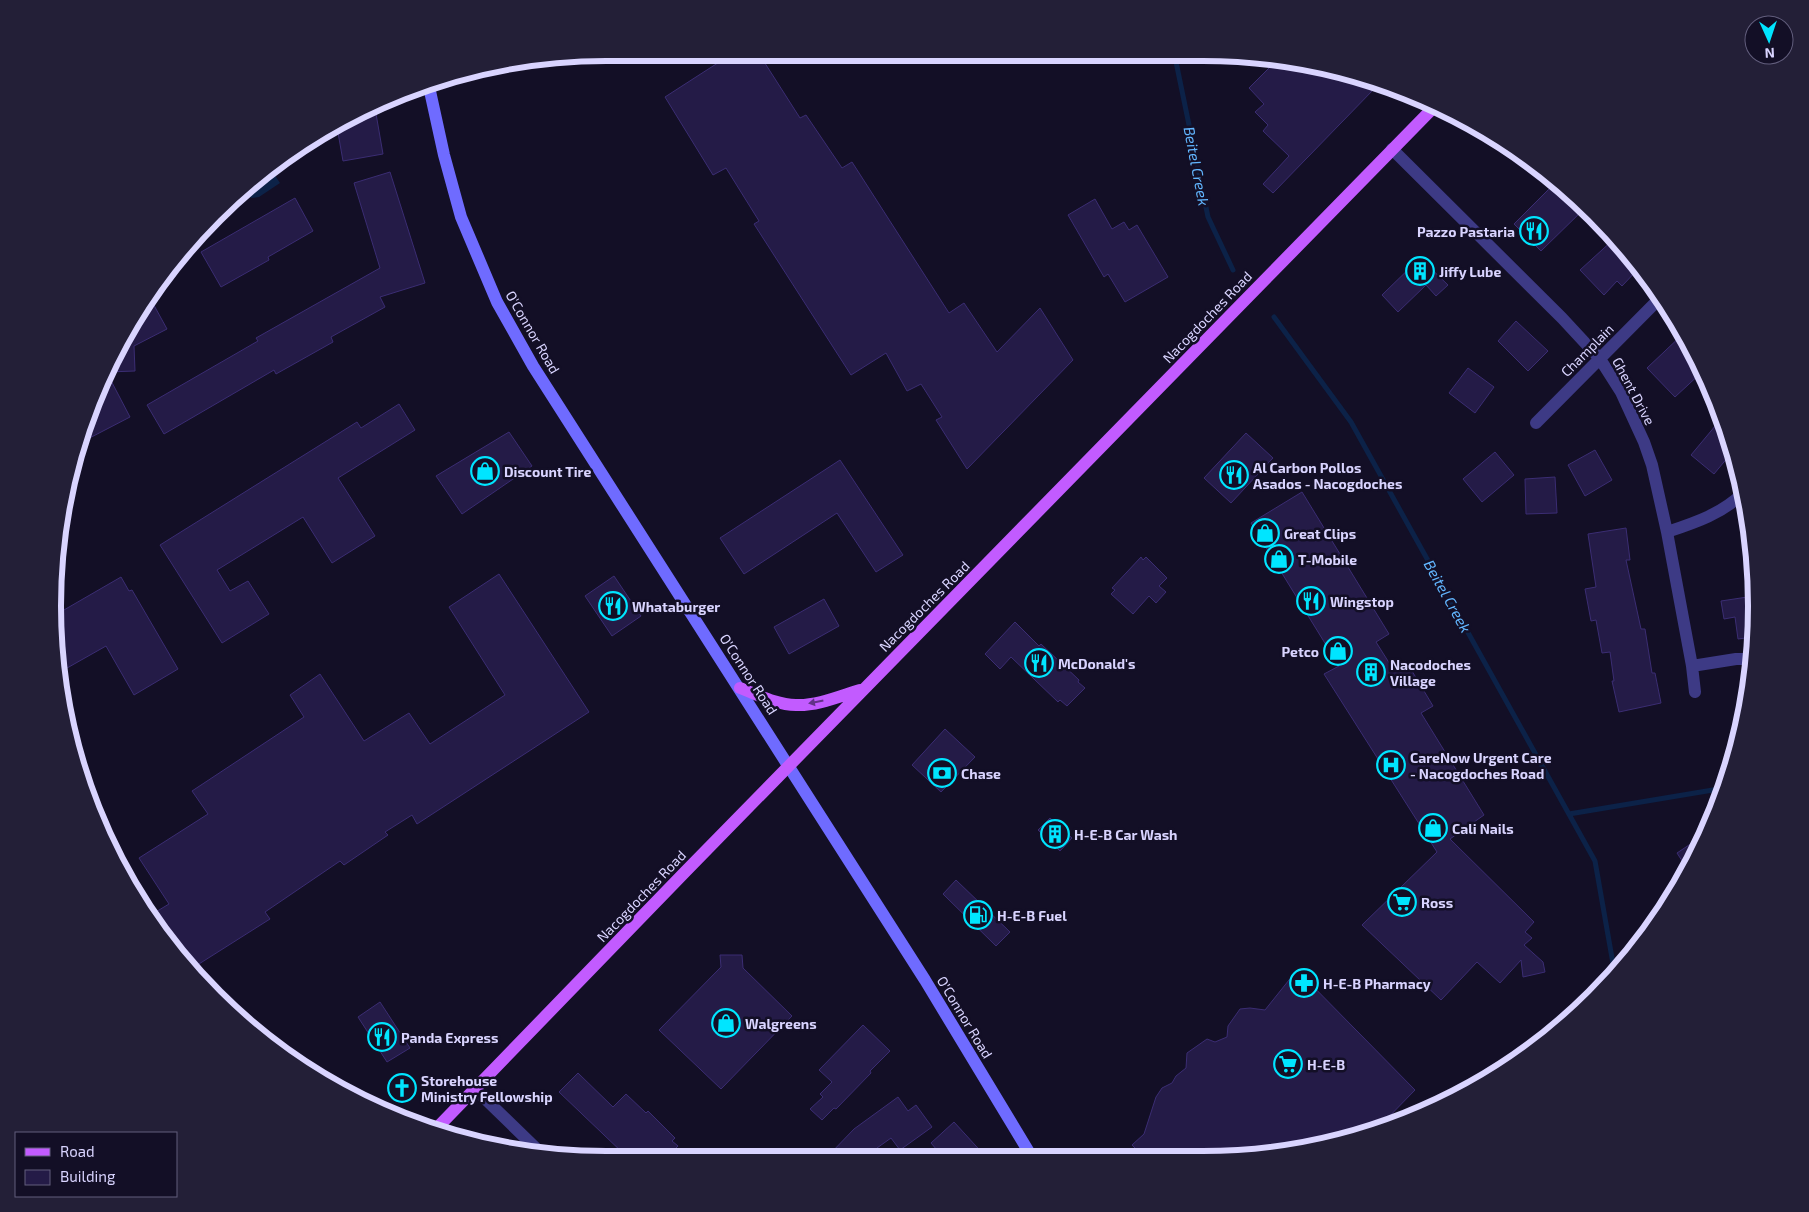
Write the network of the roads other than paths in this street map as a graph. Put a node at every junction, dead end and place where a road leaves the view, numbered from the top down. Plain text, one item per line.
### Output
1 (430, 90) edge
2 (1430, 111) edge
3 (1392, 149) junction
4 (1656, 302) edge
5 (1600, 359) junction
6 (1536, 423) dead end
7 (1737, 498) edge
8 (1667, 532) junction
9 (1745, 659) edge
10 (1692, 666) junction
11 (740, 688) junction
12 (863, 689) junction
13 (1695, 692) dead end
14 (789, 765) junction
15 (476, 1090) junction
16 (441, 1125) edge
17 (533, 1146) edge
18 (1028, 1151) edge

1 - 11 main road, O'Connor Road
2 - 3 main road, Nacogdoches Road
3 - 5 street, Ghent Drive
3 - 12 main road, Nacogdoches Road
4 - 5 street, Champlain
5 - 6 street, Champlain
5 - 8 street, Ghent Drive
7 - 8 street
8 - 10 street, Ghent Drive
9 - 10 street
10 - 13 street, Ghent Drive
12 -> 11 main road
11 - 14 main road, O'Connor Road
12 - 14 main road, Nacogdoches Road
14 - 15 main road, Nacogdoches Road
14 - 18 main road, O'Connor Road
15 - 16 main road, Nacogdoches Road
15 - 17 street

